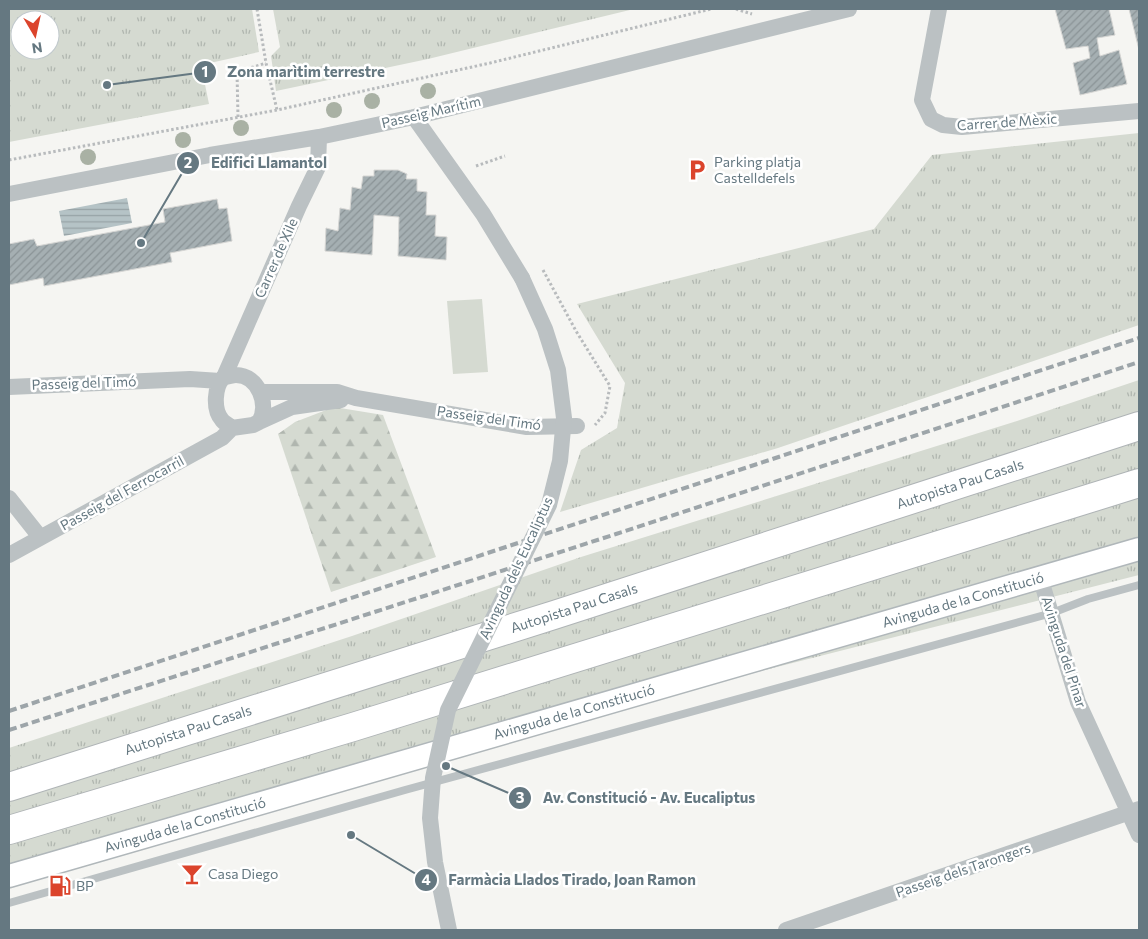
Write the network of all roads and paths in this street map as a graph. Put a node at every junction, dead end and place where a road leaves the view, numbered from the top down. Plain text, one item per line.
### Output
1 (257, 9) edge
2 (711, 9) edge
3 (849, 9) edge
4 (939, 9) edge
5 (266, 64) junction
6 (277, 110) junction
7 (1139, 111) edge
8 (238, 117) junction
9 (414, 117) junction
10 (319, 137) junction
11 (505, 156) dead end
12 (9, 160) edge
13 (476, 166) dead end
14 (9, 194) edge
15 (543, 270) dead end
16 (222, 379) junction
17 (9, 387) edge
18 (260, 392) junction
19 (356, 398) junction
20 (259, 422) junction
21 (577, 426) joint
22 (1139, 426) edge
23 (232, 428) junction
24 (1139, 483) edge
25 (9, 498) edge
26 (40, 537) junction
27 (1139, 549) edge
28 (9, 555) edge
29 (1040, 577) junction
30 (1139, 585) edge
31 (1052, 613) junction
32 (9, 787) edge
33 (1135, 811) edge
34 (9, 830) edge
35 (1139, 835) edge
36 (9, 876) edge
37 (9, 903) edge
38 (449, 930) edge
39 (786, 930) edge

1 - 5 path
2 - 6 path
3 - 9 street, Passeig Marítim
4 - 7 street, Carrer de Mèxic
5 - 6 path
5 - 8 path
6 - 8 path
8 - 12 path
9 - 10 street, Passeig Marítim
9 - 38 street, Avinguda dels Eucaliptus, bridge
10 - 14 street, Passeig Marítim
10 - 16 street, Carrer de Xile
11 - 13 path
15 - 21 path
16 - 17 street, Passeig del Timó
16 - 18 street
16 - 23 street
18 - 19 street, Passeig del Timó
18 - 20 street
19 - 20 street, Passeig del Timó
19 - 21 street, Passeig del Timó
20 - 23 street
22 - 32 highway, Autopista Pau Casals
23 - 26 street, Passeig del Ferrocarril
24 - 34 highway
25 - 26 street
26 - 28 street, Passeig del Ferrocarril
27 - 29 street, Avinguda de la Constitució
29 - 31 street, Avinguda del Pinar
29 - 36 street, Avinguda de la Constitució
30 - 31 lane, Avinguda de la Constitució
31 - 33 street, Avinguda del Pinar
31 - 37 lane, Avinguda de la Constitució
33 - 35 street, Avinguda del Pinar
33 - 39 street, Passeig dels Tarongers

